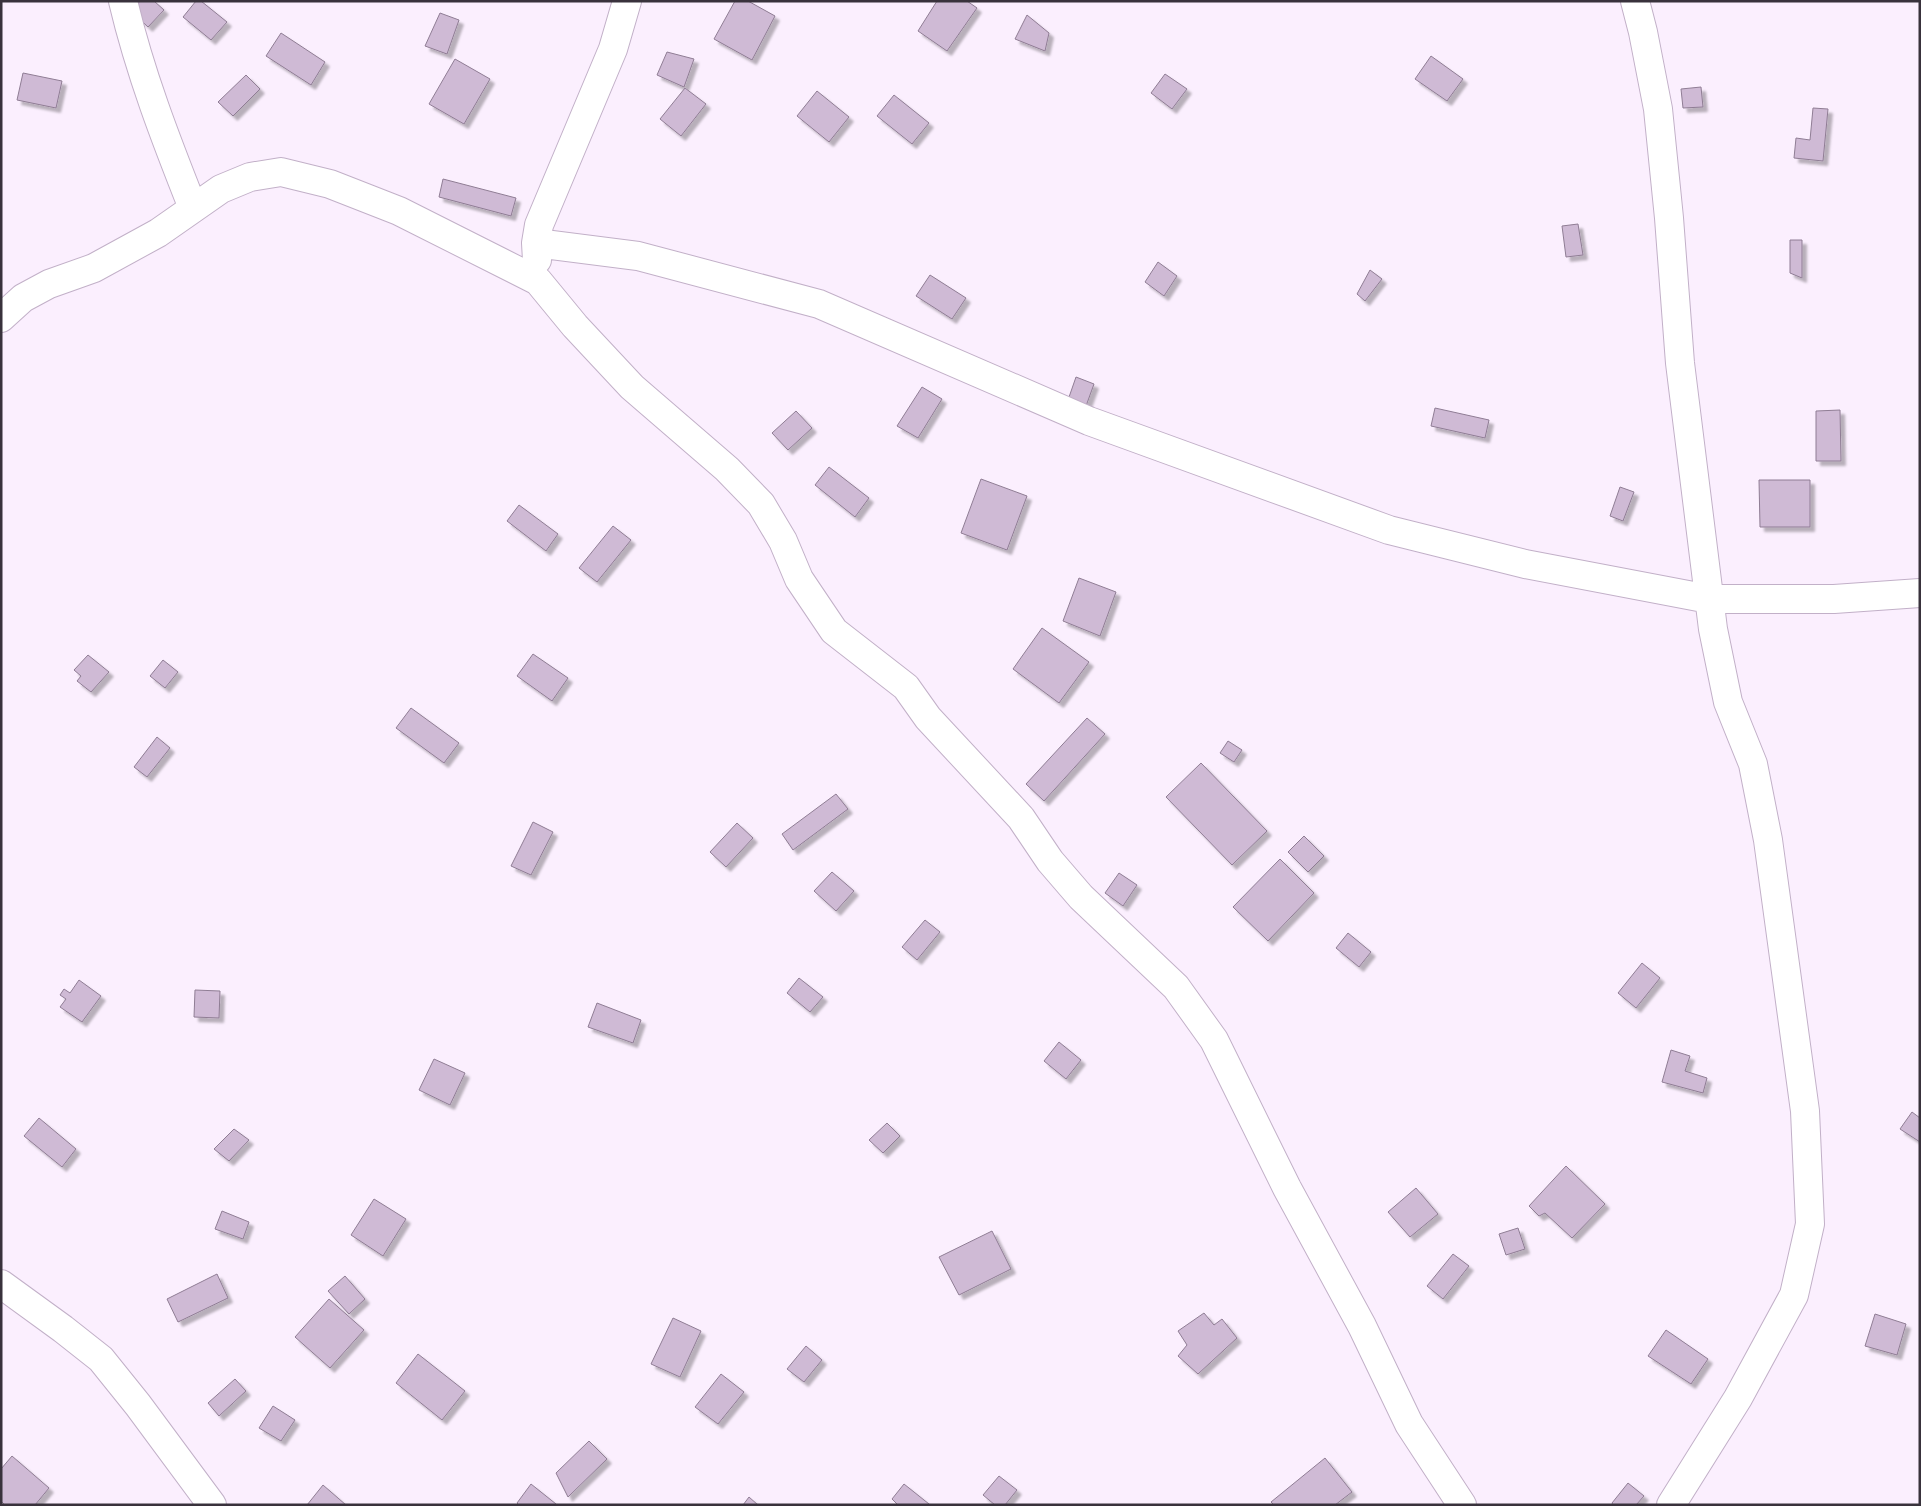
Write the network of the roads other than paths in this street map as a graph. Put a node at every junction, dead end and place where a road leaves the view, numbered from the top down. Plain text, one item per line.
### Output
1 (123, 1) edge
2 (627, 1) edge
3 (1635, 1) edge
4 (193, 208) junction
5 (536, 243) junction
6 (538, 281) junction
7 (1, 318) edge
8 (1920, 592) edge
9 (1709, 599) junction
10 (1, 1284) edge
11 (212, 1505) edge
12 (1462, 1505) edge
13 (1672, 1505) edge

1 - 4 street
2 - 5 street
3 - 9 street
4 - 6 street
4 - 7 street
5 - 6 street
5 - 9 street
6 - 12 street
8 - 9 street
9 - 13 street
10 - 11 street

